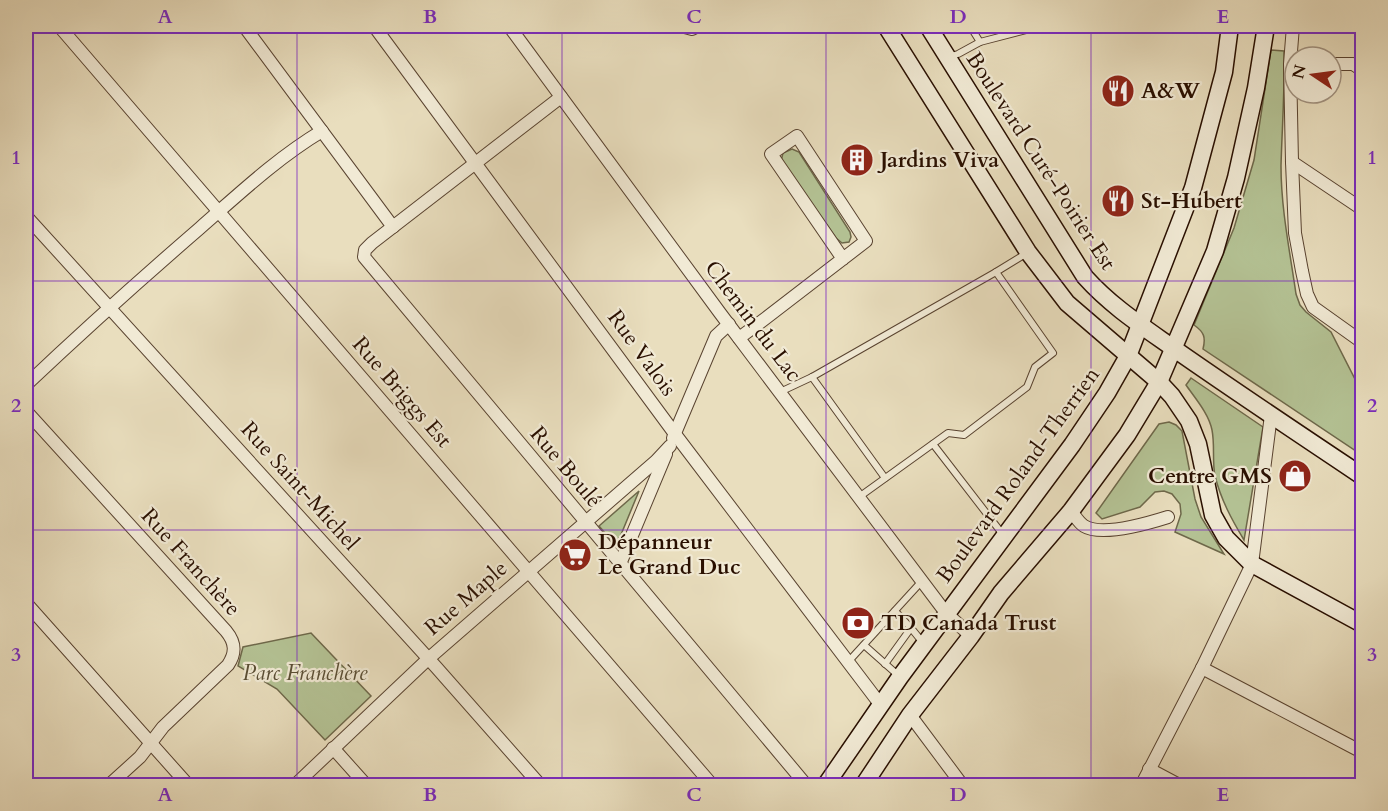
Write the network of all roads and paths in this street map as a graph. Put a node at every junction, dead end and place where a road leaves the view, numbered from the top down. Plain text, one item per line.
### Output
1 (59, 26) edge
2 (244, 26) edge
3 (374, 26) edge
4 (509, 26) edge
5 (681, 26) edge
6 (698, 26) edge
7 (886, 26) edge
8 (928, 26) edge
9 (970, 26) edge
10 (1041, 26) edge
11 (1230, 26) edge
12 (1266, 26) edge
13 (1293, 26) edge
14 (980, 42) junction
15 (1292, 45) edge
16 (948, 57) junction
17 (1343, 64) edge
18 (1362, 70) edge
19 (561, 97) junction
20 (1292, 105) edge
21 (322, 131) junction
22 (1292, 162) junction
23 (476, 163) junction
24 (1362, 209) edge
25 (219, 211) junction
26 (26, 216) edge
27 (393, 227) junction
28 (1028, 252) junction
29 (843, 259) junction
30 (996, 272) junction
31 (109, 307) junction
32 (729, 324) junction
33 (1139, 325) junction
34 (740, 338) junction
35 (1362, 342) edge
36 (1174, 349) junction
37 (1128, 356) junction
38 (812, 377) junction
39 (1159, 382) junction
40 (26, 385) edge
41 (780, 392) junction
42 (26, 411) edge
43 (1270, 415) junction
44 (672, 440) junction
45 (933, 444) junction
46 (1362, 476) edge
47 (885, 478) junction
48 (859, 497) junction
49 (1071, 511) junction
50 (1168, 517) dead end
51 (585, 522) junction
52 (1004, 536) junction
53 (620, 564) junction
54 (1252, 564) junction
55 (529, 572) junction
56 (922, 581) junction
57 (26, 603) edge
58 (895, 611) junction
59 (946, 613) junction
60 (1362, 624) edge
61 (911, 628) junction
62 (971, 636) junction
63 (924, 644) junction
64 (864, 645) junction
65 (428, 659) junction
66 (848, 662) junction
67 (885, 663) junction
68 (1202, 668) junction
69 (900, 677) junction
70 (880, 704) junction
71 (910, 715) junction
72 (151, 743) junction
73 (333, 748) junction
74 (1362, 752) edge
75 (1149, 769) junction
76 (108, 786) edge
77 (189, 786) edge
78 (294, 786) edge
79 (367, 786) edge
80 (541, 786) edge
81 (712, 786) edge
82 (807, 786) edge
83 (825, 786) edge
84 (863, 786) edge
85 (963, 786) edge
86 (1141, 786) edge
87 (1181, 786) edge

1 - 25 street, Rue Briggs Est
2 - 21 street
3 - 23 street, Rue Valois
4 - 19 street, Chemin du Lac
5 - 6 street
7 - 28 main road
8 - 16 main road, Boulevard Curé-Poirier Est
9 - 14 lane
10 - 14 lane
11 - 33 main road, Boulevard Roland-Therrien
12 - 36 main road
13 - 15 street
14 - 16 lane
16 - 33 main road, Boulevard Curé-Poirier Est
17 - 18 street
19 - 23 street
19 - 32 street, Chemin du Lac
20 - 22 street
21 - 25 street
21 - 27 street
22 - 24 street
22 - 35 street
23 - 27 street
23 - 44 street, Rue Valois
25 - 31 street
25 - 55 street, Rue Briggs Est
26 - 31 street, Rue Saint-Michel
27 - 51 street, Rue Boulé
28 - 30 lane
28 - 37 main road
29 - 29 street
29 - 34 street
30 - 38 lane
30 - 45 lane
31 - 40 street
31 - 65 street, Rue Saint-Michel
32 - 34 street, Chemin du Lac
32 - 44 street, Rue Maple
33 - 36 main road, Boulevard Curé-Poirier Est
33 - 37 main road, Boulevard Roland-Therrien
34 - 41 street, Chemin du Lac
36 - 39 main road
36 - 43 main road, Boulevard Curé-Poirier Est
37 - 39 main road
37 - 52 main road, Boulevard Roland-Therrien
38 - 41 lane
38 - 47 lane
39 - 49 main road
39 - 54 main road
41 - 48 street, Chemin du Lac
42 - 72 street, Rue Franchère
43 - 46 main road, Boulevard Curé-Poirier Est
43 - 54 street
44 - 51 street, Rue Maple
44 - 53 street, Rue Maple
44 - 66 street, Rue Valois
45 - 47 lane
45 - 52 lane
47 - 48 lane
48 - 56 street, Chemin du Lac
49 - 50 street
49 - 62 main road
51 - 53 street, Rue Boulé
51 - 55 street, Rue Maple
52 - 59 main road, Boulevard Roland-Therrien
53 - 82 street, Rue Boulé
54 - 60 main road
54 - 68 street
55 - 65 street, Rue Maple
55 - 81 street, Rue Briggs Est
56 - 58 lane
56 - 59 street, Chemin du Lac
57 - 72 street
58 - 61 lane
58 - 64 lane
59 - 62 street, Chemin du Lac
59 - 63 main road, Boulevard Roland-Therrien
61 - 63 lane
61 - 67 lane
62 - 71 main road
63 - 69 main road, Boulevard Roland-Therrien
64 - 66 lane
64 - 67 lane
65 - 73 street, Rue Maple
65 - 80 street, Rue Saint-Michel
66 - 70 street, Rue Valois
67 - 69 lane
68 - 74 street
68 - 75 street
69 - 70 main road, Boulevard Roland-Therrien
70 - 83 main road, Boulevard Roland-Therrien
71 - 84 main road
71 - 85 street
72 - 76 street
72 - 77 street
73 - 78 street, Rue Maple
73 - 79 street
75 - 86 street
75 - 87 street

